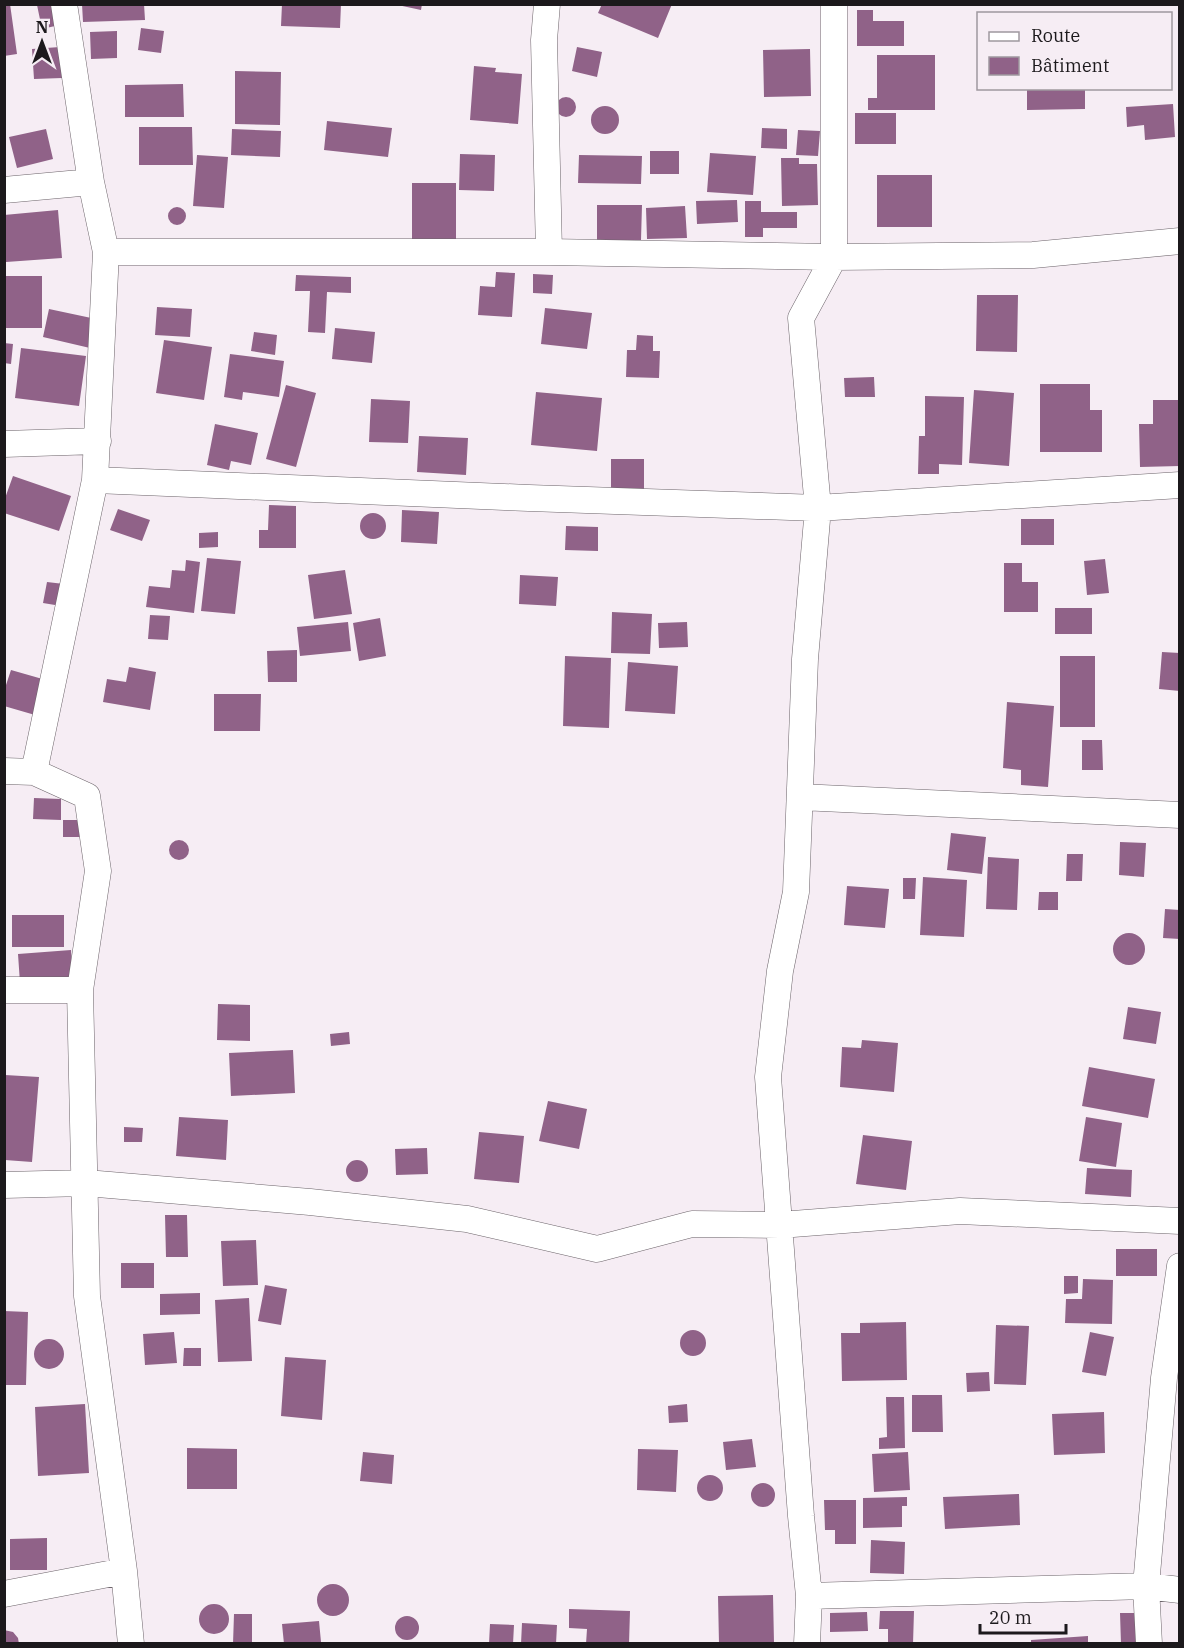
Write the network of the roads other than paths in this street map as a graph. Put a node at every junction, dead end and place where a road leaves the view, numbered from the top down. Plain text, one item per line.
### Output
1 (64, 4) edge
2 (548, 4) edge
3 (834, 4) edge
4 (91, 182) junction
5 (4, 190) edge
6 (1179, 241) edge
7 (106, 252) junction
8 (549, 252) junction
9 (834, 257) junction
10 (98, 441) junction
11 (4, 444) edge
12 (95, 480) junction
13 (1179, 484) edge
14 (818, 508) junction
15 (4, 771) edge
16 (34, 772) junction
17 (800, 797) junction
18 (1179, 815) edge
19 (4, 990) edge
20 (80, 990) junction
21 (86, 1183) junction
22 (4, 1185) edge
23 (1179, 1221) edge
24 (780, 1225) junction
25 (1179, 1266) edge
26 (124, 1571) junction
27 (1146, 1586) junction
28 (1179, 1590) edge
29 (4, 1594) edge
30 (809, 1596) junction
31 (131, 1644) edge
32 (807, 1644) edge
33 (1149, 1644) edge

1 - 4 street
2 - 8 street
3 - 9 street
4 - 5 street
4 - 7 street
6 - 9 street
7 - 8 street
7 - 10 street
8 - 9 street
9 - 14 street
10 - 11 street
10 - 12 street
12 - 14 street
12 - 16 street
13 - 14 street
14 - 17 street
15 - 16 street
16 - 20 street
17 - 18 street
17 - 24 street
19 - 20 street
20 - 21 street
21 - 22 street
21 - 24 street
21 - 26 street
23 - 24 street
24 - 30 street
25 - 27 street
26 - 29 street
26 - 31 street
27 - 28 street
27 - 30 street
27 - 33 street
30 - 32 street

